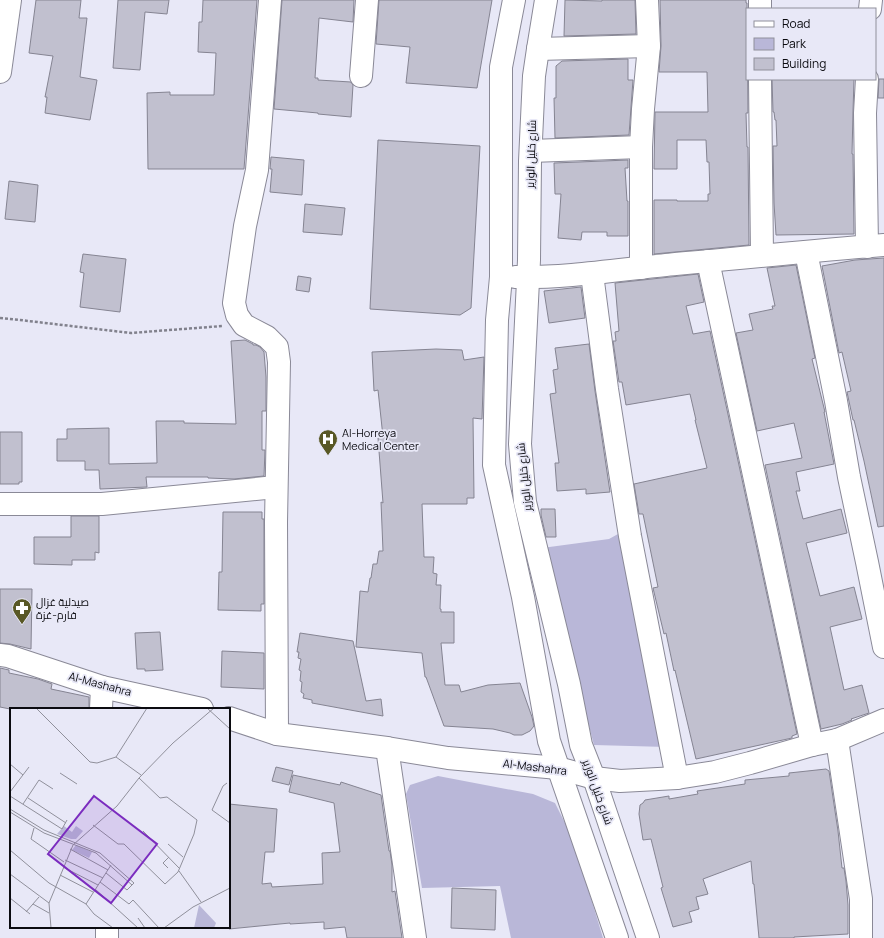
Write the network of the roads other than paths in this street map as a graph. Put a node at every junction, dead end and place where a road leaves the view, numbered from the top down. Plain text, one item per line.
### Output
1 (10, 0) edge
2 (270, 0) edge
3 (367, 0) edge
4 (514, 0) edge
5 (546, 0) edge
6 (647, 0) edge
7 (649, 46) junction
8 (538, 49) junction
9 (0, 72) edge
10 (361, 76) dead end
11 (760, 80) edge
12 (867, 80) edge
13 (641, 147) junction
14 (531, 151) junction
15 (876, 246) edge
16 (806, 252) junction
17 (762, 255) junction
18 (708, 261) junction
19 (641, 268) junction
20 (592, 274) junction
21 (501, 277) junction
22 (528, 277) junction
23 (276, 487) junction
24 (0, 504) edge
25 (884, 647) edge
26 (0, 655) edge
27 (102, 687) junction
28 (101, 708) edge
29 (197, 708) edge
30 (230, 718) edge
31 (884, 720) edge
32 (277, 734) junction
33 (837, 740) junction
34 (812, 745) junction
35 (387, 748) junction
36 (558, 768) junction
37 (594, 778) junction
38 (677, 778) junction
39 (415, 938) edge
40 (617, 938) edge
41 (648, 938) edge
42 (861, 938) edge

1 - 9 street
2 - 23 street
3 - 10 street
4 - 21 street, شارع خليل الوزير
5 - 8 street, شارع خليل الوزير
6 - 7 street
7 - 8 street
7 - 13 street
8 - 14 street, شارع خليل الوزير
11 - 17 street
12 - 15 street
13 - 14 street
13 - 19 street
14 - 22 street, شارع خليل الوزير
15 - 16 street
16 - 17 street
16 - 25 street
17 - 18 street
18 - 19 street
18 - 34 street
19 - 20 street
20 - 22 street
20 - 38 street
21 - 22 street
21 - 36 street, شارع خليل الوزير
22 - 37 street, شارع خليل الوزير
23 - 24 street
23 - 32 street
26 - 27 street, Al-Mashahra
27 - 28 street
27 - 29 street, Al-Mashahra
30 - 32 street, Al-Mashahra
31 - 33 street, Al-Mashahra
32 - 35 street, Al-Mashahra
33 - 34 street, Al-Mashahra
33 - 42 street
34 - 38 street, Al-Mashahra
35 - 36 street, Al-Mashahra
35 - 39 street
36 - 37 street, Al-Mashahra
36 - 40 street, شارع خليل الوزير
37 - 38 street, Al-Mashahra
37 - 41 street, شارع خليل الوزير

